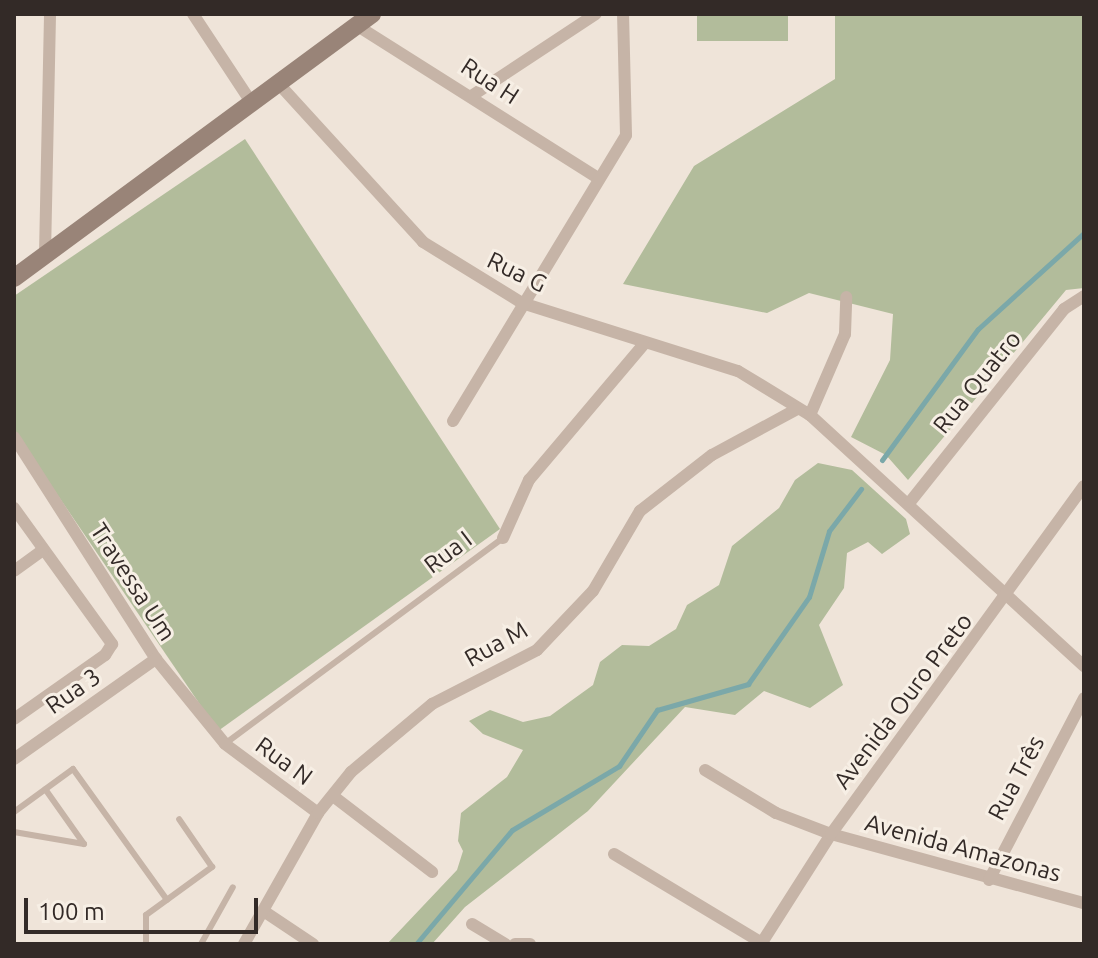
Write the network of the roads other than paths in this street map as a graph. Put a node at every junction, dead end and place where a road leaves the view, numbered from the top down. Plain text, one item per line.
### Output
1 (50, 14) edge
2 (193, 14) edge
3 (372, 14) edge
4 (596, 14) edge
5 (623, 14) edge
6 (356, 25) junction
7 (278, 83) junction
8 (473, 95) junction
9 (251, 102) junction
10 (598, 178) junction
11 (45, 254) junction
12 (14, 278) edge
13 (1084, 296) edge
14 (846, 297) dead end
15 (522, 303) junction
16 (643, 345) junction
17 (797, 409) junction
18 (810, 415) junction
19 (453, 421) dead end
20 (14, 439) edge
21 (1084, 486) edge
22 (910, 502) junction
23 (14, 508) edge
24 (503, 538) joint
25 (43, 550) junction
26 (14, 571) edge
27 (1009, 596) junction
28 (156, 659) junction
29 (1084, 666) edge
30 (1084, 698) edge
31 (14, 719) edge
32 (225, 744) junction
33 (14, 759) edge
34 (705, 770) dead end
35 (45, 789) junction
36 (333, 796) junction
37 (14, 812) edge
38 (318, 813) junction
39 (179, 819) dead end
40 (14, 832) edge
41 (831, 834) junction
42 (614, 854) dead end
43 (432, 872) dead end
44 (989, 880) junction
45 (233, 887) dead end
46 (167, 900) junction
47 (1084, 903) edge
48 (265, 912) junction
49 (472, 924) dead end
50 (146, 944) edge
51 (201, 944) edge
52 (244, 944) edge
53 (313, 944) edge
54 (505, 944) edge
55 (515, 944) edge
56 (530, 944) edge
57 (762, 944) edge

1 - 11 street
2 - 9 street
3 - 6 street
4 - 8 street
5 - 10 street
6 - 7 street
6 - 8 street, Rua H
7 - 9 street
7 - 15 street, Rua G
8 - 10 street, Rua H
9 - 11 street
10 - 15 street
11 - 12 street
13 - 22 street, Rua Quatro
14 - 18 street
15 - 16 street, Rua G
15 - 19 street
16 - 17 street, Rua G
16 - 24 street, Rua I
17 - 18 street
17 - 36 street, Rua M
18 - 22 street
20 - 28 street, Travessa Um
21 - 27 street, Avenida Ouro Preto
22 - 27 street
23 - 25 street
24 - 32 lane, Rua I
25 - 26 street
25 - 31 street
27 - 29 street
27 - 41 street, Avenida Ouro Preto
28 - 32 street, Travessa Um
28 - 33 street, Rua 3
30 - 44 street, Rua Três
32 - 38 street, Rua N
34 - 41 street, Avenida Amazonas
35 - 37 lane
35 - 40 lane
35 - 46 lane
36 - 38 street, Rua M
36 - 43 street
38 - 48 street, Rua M
39 - 46 lane
41 - 44 street, Avenida Amazonas
41 - 57 street, Avenida Ouro Preto
42 - 57 street
44 - 47 street, Avenida Amazonas
45 - 51 lane
46 - 50 lane
48 - 52 street, Rua M
48 - 53 street
49 - 54 street
55 - 56 street

